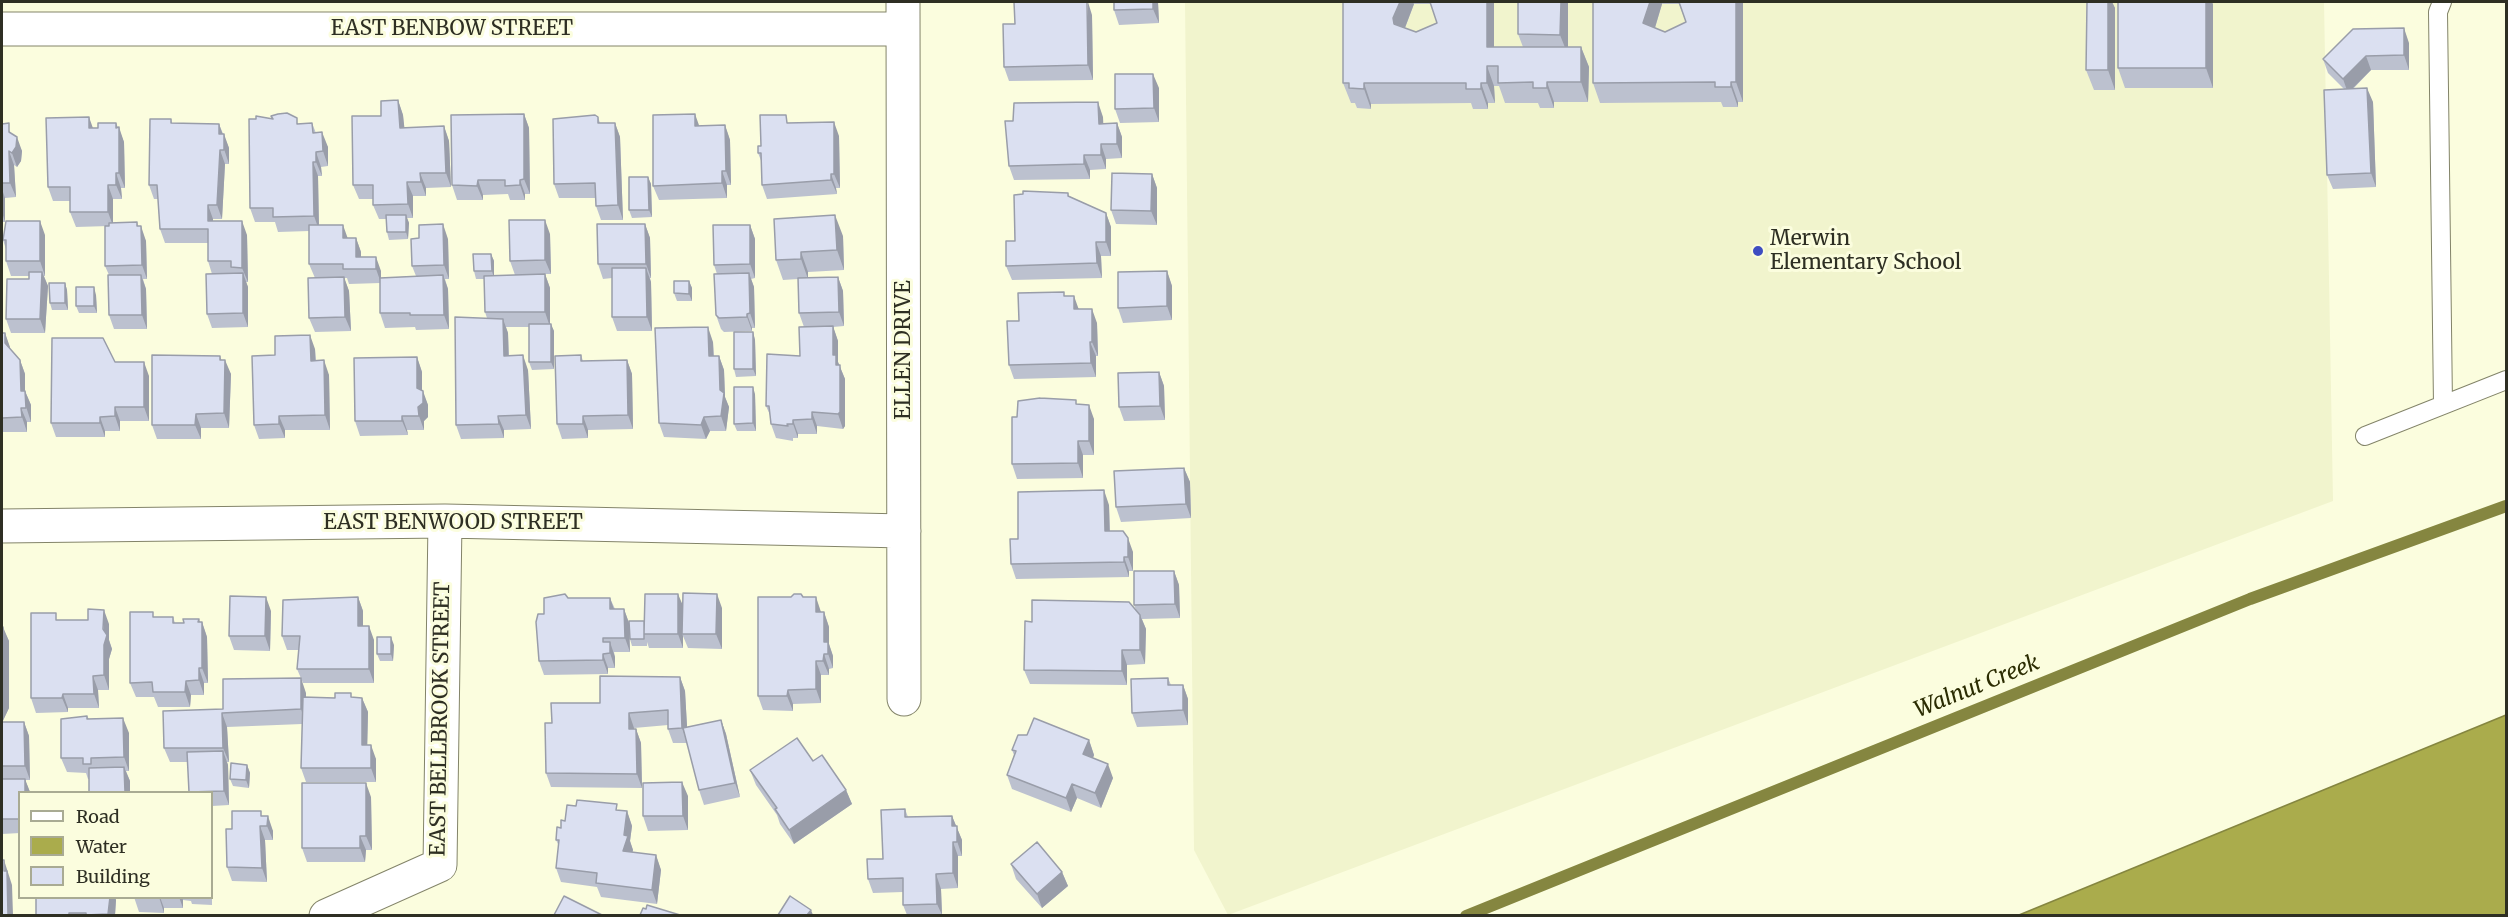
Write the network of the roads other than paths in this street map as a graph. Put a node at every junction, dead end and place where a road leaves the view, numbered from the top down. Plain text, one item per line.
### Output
1 (2442, 2) edge
2 (903, 15) edge
3 (2, 29) edge
4 (2506, 380) edge
5 (2443, 405) junction
6 (2365, 436) dead end
7 (445, 521) junction
8 (2, 526) edge
9 (904, 531) junction
10 (904, 699) dead end
11 (326, 915) edge

1 - 5 lane
2 - 3 street, EAST BENBOW STREET
2 - 9 street, ELLEN DRIVE
4 - 5 lane
5 - 6 lane
7 - 8 street, EAST BENWOOD STREET
7 - 9 street, EAST BENWOOD STREET
7 - 11 street, EAST BELLBROOK STREET
9 - 10 street, ELLEN DRIVE

